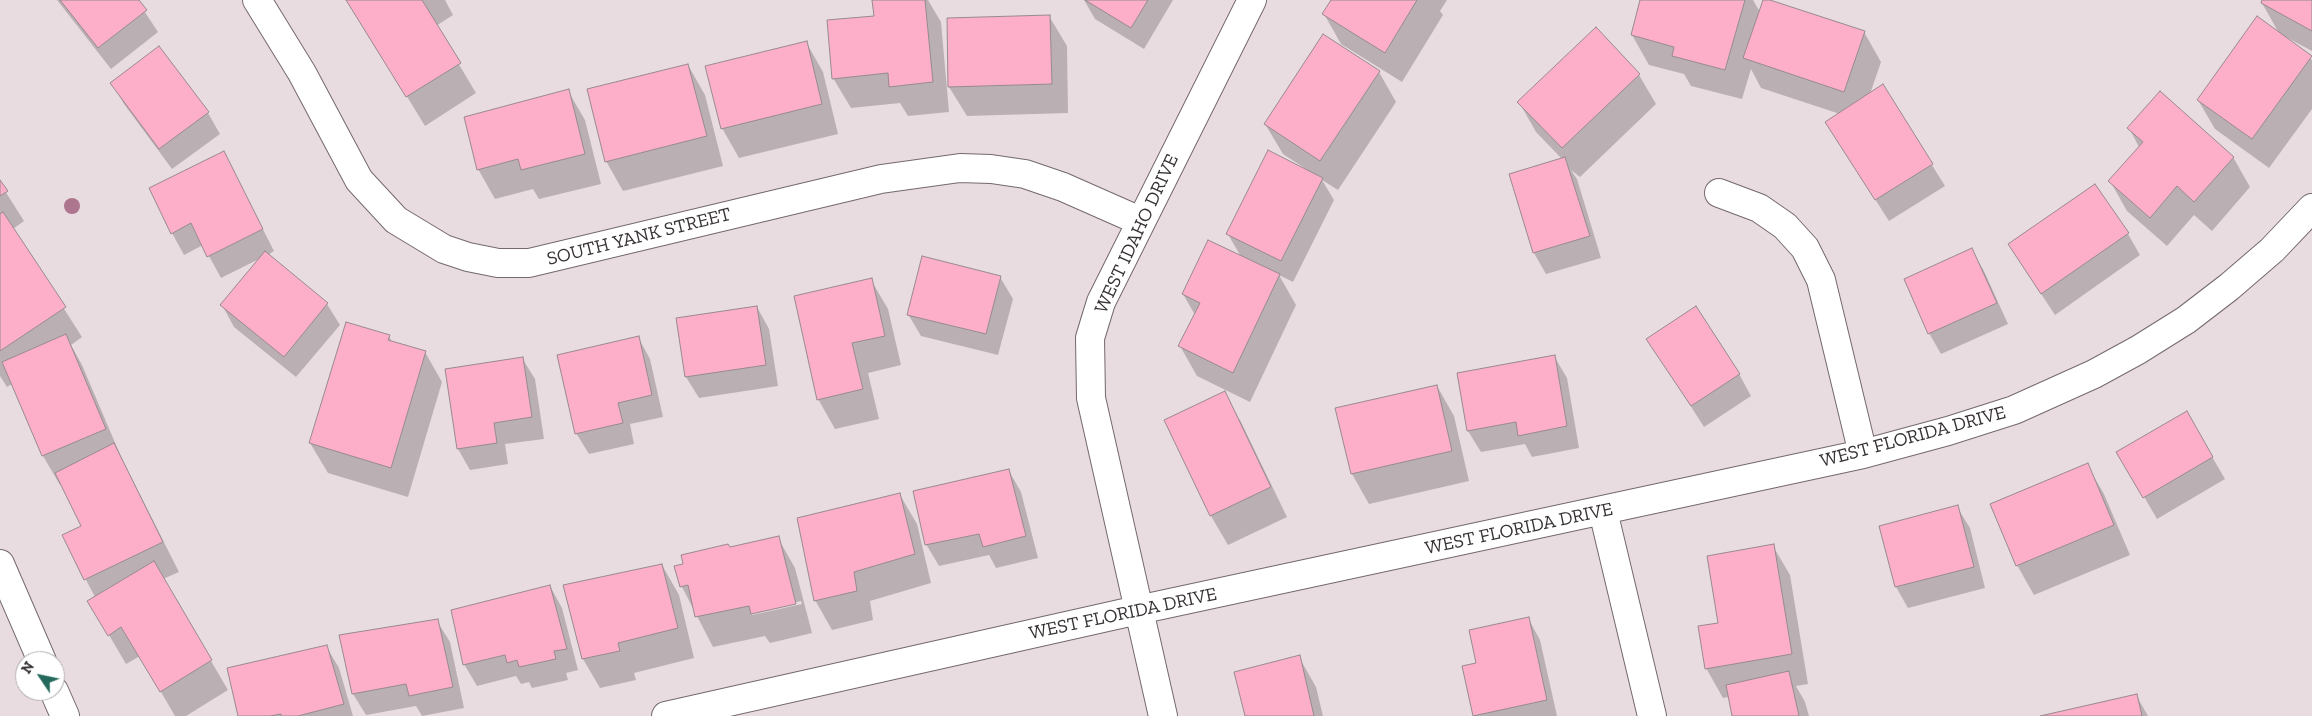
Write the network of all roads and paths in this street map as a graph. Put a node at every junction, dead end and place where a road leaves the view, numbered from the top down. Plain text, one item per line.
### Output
1 (257, 0) edge
2 (1252, 0) edge
3 (1719, 193) dead end
4 (2312, 208) edge
5 (1140, 221) junction
6 (1863, 454) junction
7 (1603, 511) junction
8 (0, 564) edge
9 (1138, 610) junction
10 (38, 651) edge
11 (58, 701) edge
12 (65, 716) edge
13 (666, 716) edge
14 (1163, 716) edge
15 (1652, 716) edge

1 - 5 street, SOUTH YANK STREET
2 - 5 street, WEST IDAHO DRIVE
3 - 6 street
4 - 6 street, WEST FLORIDA DRIVE
5 - 9 street, WEST IDAHO DRIVE
6 - 7 street, WEST FLORIDA DRIVE
7 - 9 street, WEST FLORIDA DRIVE
7 - 15 street
8 - 10 street
9 - 13 street, WEST FLORIDA DRIVE
9 - 14 street, WEST IDAHO DRIVE
11 - 12 street

